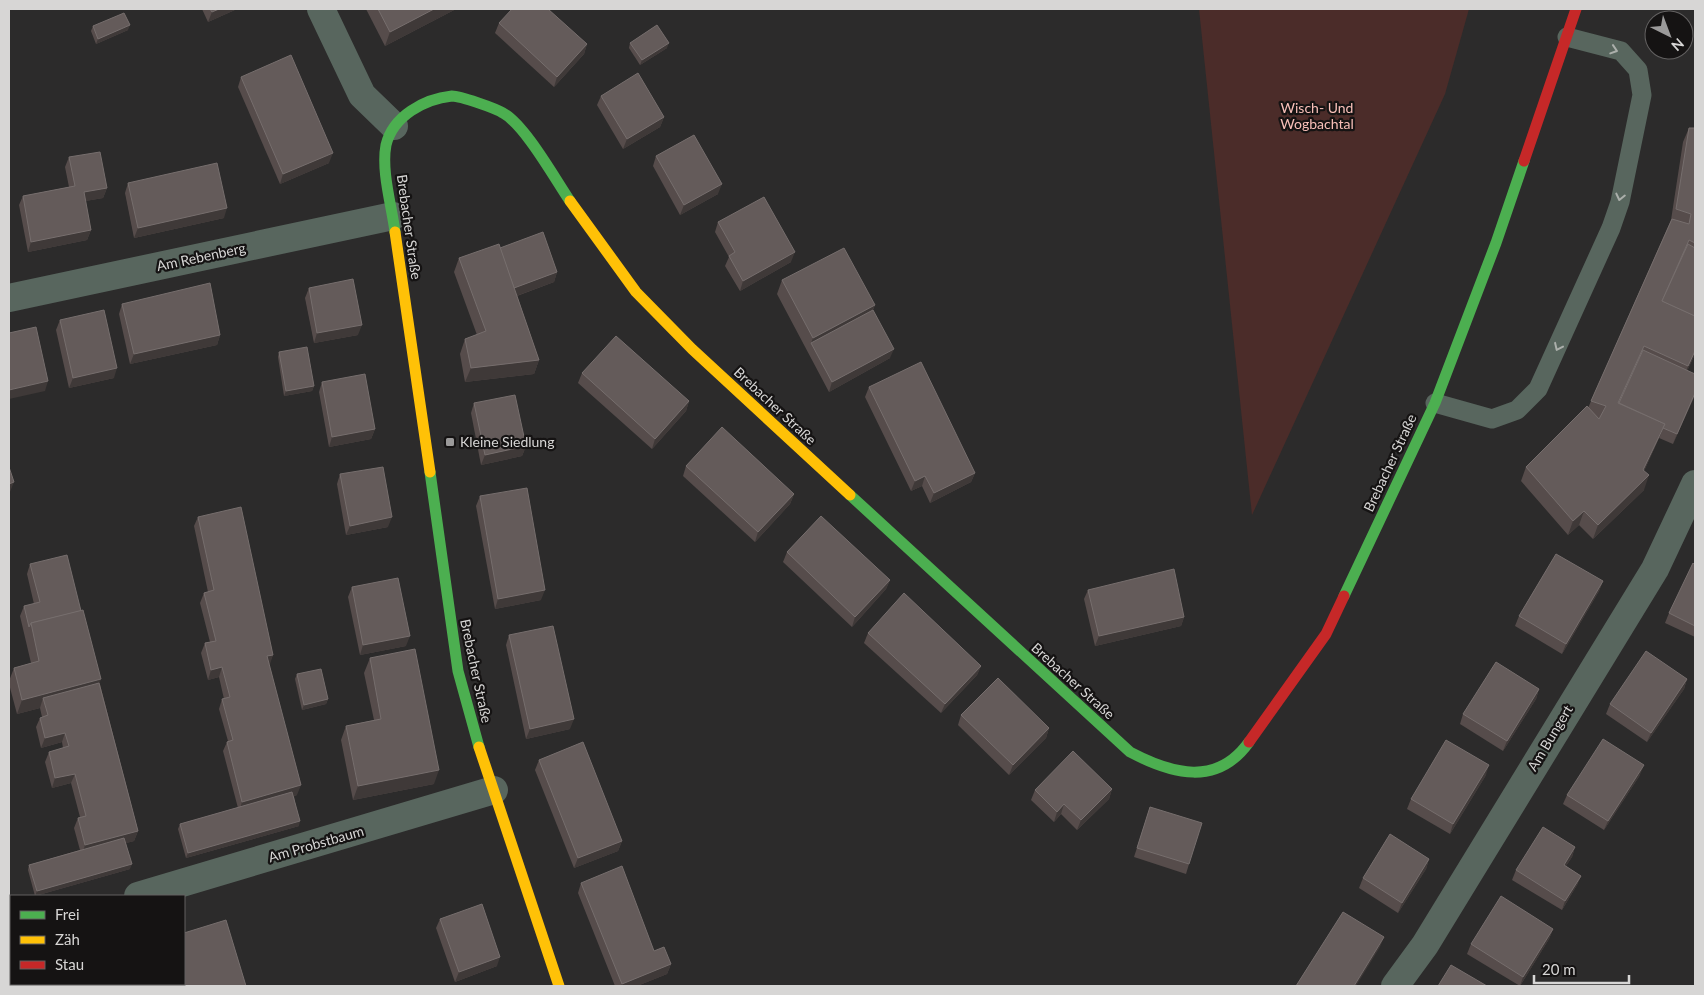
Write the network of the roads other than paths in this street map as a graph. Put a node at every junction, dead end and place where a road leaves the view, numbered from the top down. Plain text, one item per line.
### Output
1 (321, 9) edge
2 (1576, 9) edge
3 (1567, 37) junction
4 (394, 126) junction
5 (393, 216) junction
6 (9, 298) edge
7 (1435, 403) junction
8 (1695, 484) edge
9 (494, 790) junction
10 (141, 895) edge
11 (559, 986) edge
12 (1396, 986) edge

1 - 4 street
2 - 3 street, Brebacher Straße
3 - 7 street, Brebacher Straße
3 -> 7 lane
4 - 5 street, Brebacher Straße
4 - 7 street, Brebacher Straße
5 - 6 street, Am Rebenberg
5 - 9 street, Brebacher Straße
8 - 12 street, Am Bungert
9 - 10 street, Am Probstbaum
9 - 11 street, Brebacher Straße

